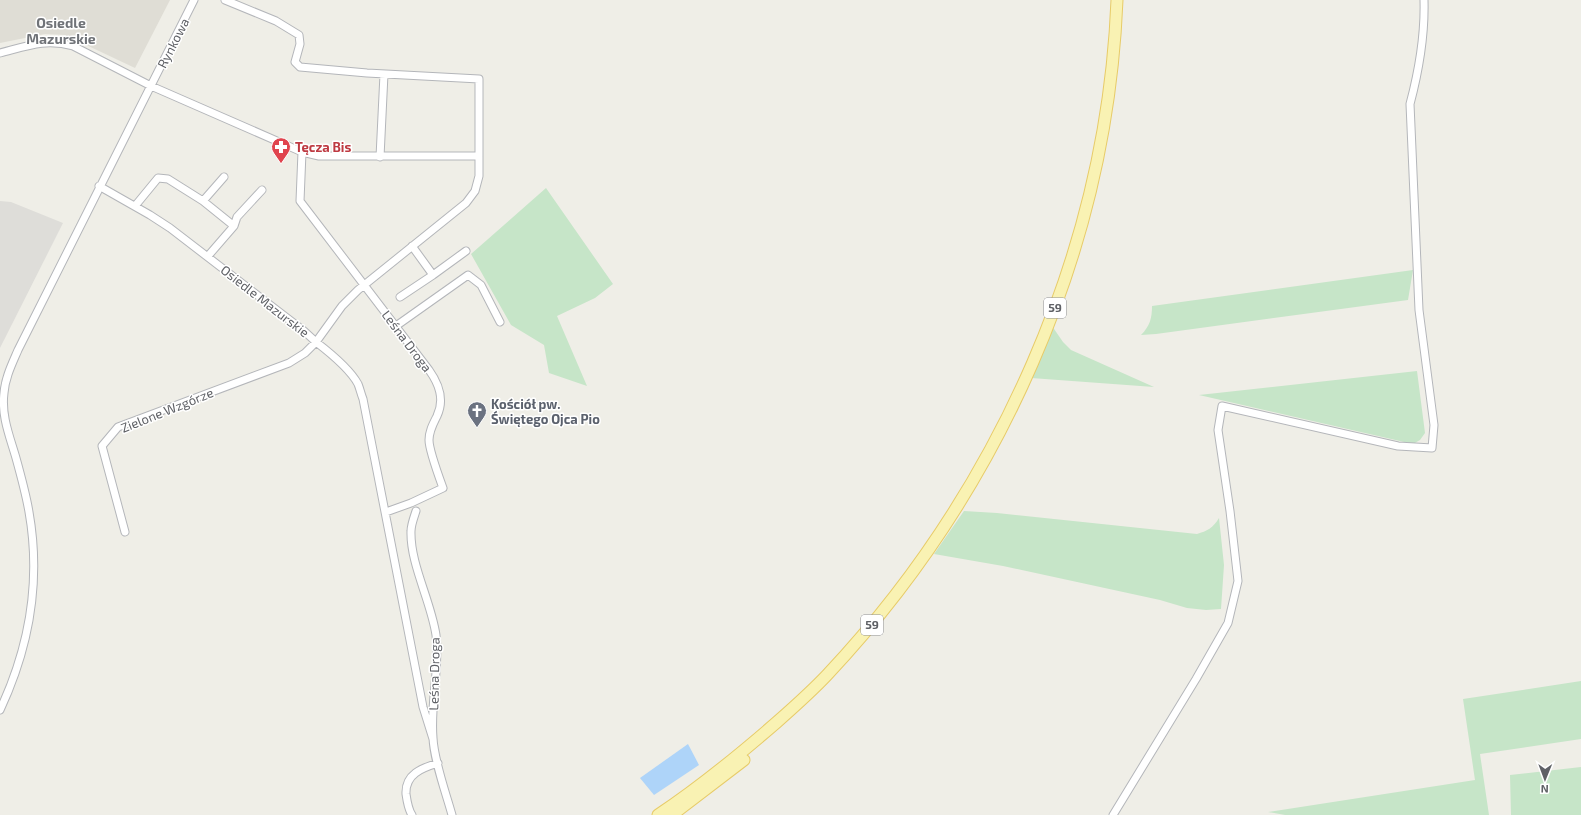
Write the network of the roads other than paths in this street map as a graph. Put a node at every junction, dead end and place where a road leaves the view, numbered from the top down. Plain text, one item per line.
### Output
1 (194, 0) edge
2 (225, 0) edge
3 (1117, 0) edge
4 (1424, 0) edge
5 (0, 53) edge
6 (384, 74) junction
7 (151, 86) junction
8 (302, 152) junction
9 (479, 156) junction
10 (380, 157) junction
11 (224, 177) dead end
12 (99, 186) junction
13 (262, 190) dead end
14 (203, 201) junction
15 (135, 206) junction
16 (234, 226) junction
17 (412, 246) junction
18 (466, 251) dead end
19 (208, 256) junction
20 (433, 275) junction
21 (364, 284) junction
22 (400, 297) dead end
23 (500, 322) dead end
24 (396, 326) junction
25 (316, 342) junction
26 (416, 511) dead end
27 (386, 512) junction
28 (125, 532) dead end
29 (807, 695) junction
30 (0, 710) edge
31 (433, 739) junction
32 (438, 763) junction
33 (412, 815) edge
34 (452, 815) edge
35 (658, 815) edge
36 (672, 815) edge
37 (1113, 815) edge

1 - 7 street, Rynkowa
2 - 6 street, Osiedle Mazurskie
3 - 29 main road, 59
4 - 37 street
5 - 7 street
6 - 9 street, Osiedle Mazurskie
6 - 10 street
7 - 8 street
7 - 12 street, Rynkowa
8 - 10 street
8 - 21 street, Leśna Droga
9 - 10 street
9 - 17 street, Osiedle Mazurskie
11 - 14 street
12 - 15 street, Osiedle Mazurskie
12 - 30 street, Rynkowa
13 - 16 street
14 - 15 street
14 - 16 street
15 - 19 street, Osiedle Mazurskie
16 - 19 street
17 - 20 street
17 - 21 street, Osiedle Mazurskie
18 - 20 street
19 - 25 street, Osiedle Mazurskie
20 - 22 street
21 - 24 street, Leśna Droga
21 - 25 street, Osiedle Mazurskie
23 - 24 street
24 - 27 street, Leśna Droga
25 - 27 street
25 - 28 street, Zielone Wzgórze
26 - 31 street, Leśna Droga
27 - 31 street
29 - 35 main road, 59
29 - 36 main road, 59
31 - 32 street, Leśna Droga
32 - 33 street
32 - 34 street, Leśna Droga

